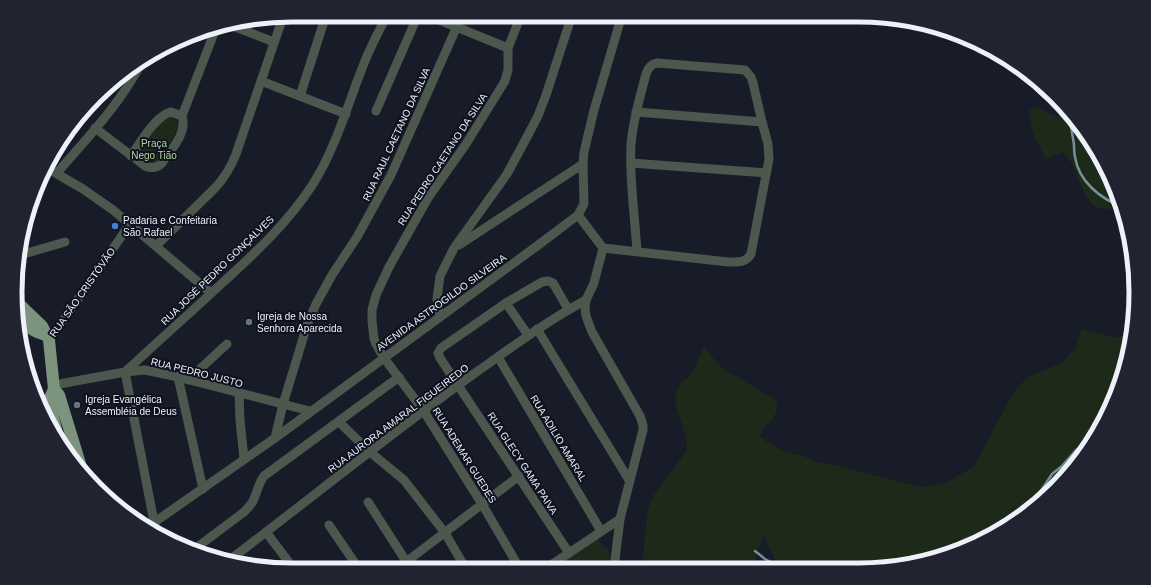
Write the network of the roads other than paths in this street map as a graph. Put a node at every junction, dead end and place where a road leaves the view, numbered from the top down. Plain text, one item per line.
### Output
1 (324, 22) edge
2 (384, 22) edge
3 (415, 22) edge
4 (443, 22) edge
5 (459, 22) edge
6 (518, 22) edge
7 (570, 22) edge
8 (620, 22) edge
9 (281, 23) edge
10 (237, 28) edge
11 (456, 28) junction
12 (214, 34) edge
13 (274, 42) junction
14 (508, 48) junction
15 (136, 72) edge
16 (261, 81) junction
17 (300, 96) junction
18 (376, 111) dead end
19 (636, 112) junction
20 (346, 114) junction
21 (182, 116) junction
22 (762, 122) junction
23 (95, 128) junction
24 (131, 156) junction
25 (631, 163) junction
26 (583, 164) junction
27 (51, 170) edge
28 (57, 173) junction
29 (766, 173) junction
30 (578, 215) junction
31 (130, 224) junction
32 (65, 242) dead end
33 (156, 246) junction
34 (454, 248) junction
35 (603, 248) junction
36 (637, 252) junction
37 (25, 254) edge
38 (211, 294) junction
39 (586, 300) junction
40 (506, 303) junction
41 (23, 308) edge
42 (568, 309) junction
43 (440, 317) junction
44 (24, 322) edge
45 (537, 329) junction
46 (528, 335) junction
47 (48, 338) junction
48 (227, 344) dead end
49 (498, 357) junction
50 (384, 358) junction
51 (125, 372) junction
52 (178, 377) junction
53 (399, 377) junction
54 (188, 380) junction
55 (458, 385) junction
56 (54, 387) junction
57 (238, 393) junction
58 (283, 404) junction
59 (423, 410) junction
60 (310, 411) junction
61 (54, 420) edge
62 (339, 422) junction
63 (275, 438) junction
64 (370, 452) junction
65 (78, 457) edge
66 (244, 459) junction
67 (519, 476) junction
68 (629, 480) junction
69 (203, 489) junction
70 (368, 502) dead end
71 (482, 504) junction
72 (620, 519) junction
73 (151, 523) edge
74 (151, 524) edge
75 (328, 525) dead end
76 (601, 531) junction
77 (266, 532) junction
78 (445, 533) junction
79 (200, 546) edge
80 (569, 553) junction
81 (235, 557) edge
82 (289, 563) edge
83 (355, 563) edge
84 (407, 563) edge
85 (412, 563) edge
86 (462, 563) edge
87 (516, 563) edge
88 (560, 563) edge
89 (615, 563) edge

1 - 17 street
2 - 20 street, RUA JOSÉ PEDRO GONÇALVES
3 - 18 street
4 - 11 street
5 - 11 street, RUA RAUL CAETANO DA SILVA
6 - 14 street, RUA PEDRO CAETANO DA SILVA
7 - 34 street
8 - 26 street
9 - 13 street
10 - 13 street
11 - 14 street
11 - 58 street, RUA RAUL CAETANO DA SILVA
12 - 21 street
13 - 16 street
14 - 50 street, RUA PEDRO CAETANO DA SILVA
15 - 23 street
16 - 17 street
16 - 33 street
17 - 20 street
19 - 22 street
19 - 22 street
19 - 25 street
20 - 38 street, RUA JOSÉ PEDRO GONÇALVES
21 - 24 street
21 - 24 street
22 - 29 street
23 - 24 street
23 - 28 street
25 - 29 street
25 - 36 street
26 - 30 street
26 - 34 street
27 - 28 street
28 - 31 street
29 - 36 street
30 - 35 street
30 - 43 street, AVENIDA ASTROGILDO SILVEIRA
31 - 33 street
31 - 47 street, RUA SÃO CRISTÓVÃO
32 - 37 street
33 - 38 street
34 - 43 street
35 - 36 street
35 - 39 street
38 - 51 street, RUA JOSÉ PEDRO GONÇALVES
39 - 42 street, RUA AURORA AMARAL FIGUEIREDO
39 - 68 street
40 - 42 street
40 - 46 street
40 - 55 street, RUA GLECY GAMA PAIVA
41 - 47 main road
42 - 45 street, RUA AURORA AMARAL FIGUEIREDO
43 - 50 street, AVENIDA ASTROGILDO SILVEIRA
44 - 47 main road
45 - 46 street, RUA AURORA AMARAL FIGUEIREDO
45 - 68 street
46 - 49 street, RUA AURORA AMARAL FIGUEIREDO
47 - 56 main road, RUA SÃO CRISTÓVÃO
48 - 54 street
49 - 55 street, RUA AURORA AMARAL FIGUEIREDO
49 - 76 street, RUA ADILIO AMARAL
50 - 53 street, RUA ADEMAR GUEDES
50 - 60 street, AVENIDA ASTROGILDO SILVEIRA
51 - 52 street, RUA PEDRO JUSTO
51 - 56 street, RUA PEDRO JUSTO
51 - 73 street
52 - 54 street, RUA PEDRO JUSTO
52 - 69 street
53 - 59 street, RUA ADEMAR GUEDES
53 - 62 street
54 - 57 street, RUA PEDRO JUSTO
55 - 59 street, RUA AURORA AMARAL FIGUEIREDO
55 - 67 street, RUA GLECY GAMA PAIVA
56 - 61 main road, RUA SÃO CRISTÓVÃO
56 - 65 main road, RUA SÃO CRISTÓVÃO
57 - 58 street, RUA PEDRO JUSTO
57 - 66 street
58 - 60 street, RUA PEDRO JUSTO
58 - 63 street, RUA RAUL CAETANO DA SILVA
59 - 64 street, RUA AURORA AMARAL FIGUEIREDO
59 - 71 street, RUA ADEMAR GUEDES
60 - 63 street, AVENIDA ASTROGILDO SILVEIRA
62 - 64 street
62 - 79 street
63 - 66 street, AVENIDA ASTROGILDO SILVEIRA
64 - 77 street, RUA AURORA AMARAL FIGUEIREDO
64 - 78 street
66 - 69 street, AVENIDA ASTROGILDO SILVEIRA
67 - 71 street
67 - 80 street, RUA GLECY GAMA PAIVA
68 - 72 street
69 - 74 street, AVENIDA ASTROGILDO SILVEIRA
70 - 84 street
71 - 78 street
71 - 87 street, RUA ADEMAR GUEDES
72 - 76 street
72 - 89 street
75 - 83 street
76 - 80 street
77 - 81 street, RUA AURORA AMARAL FIGUEIREDO
77 - 82 street
78 - 85 street
78 - 86 street
80 - 88 street

